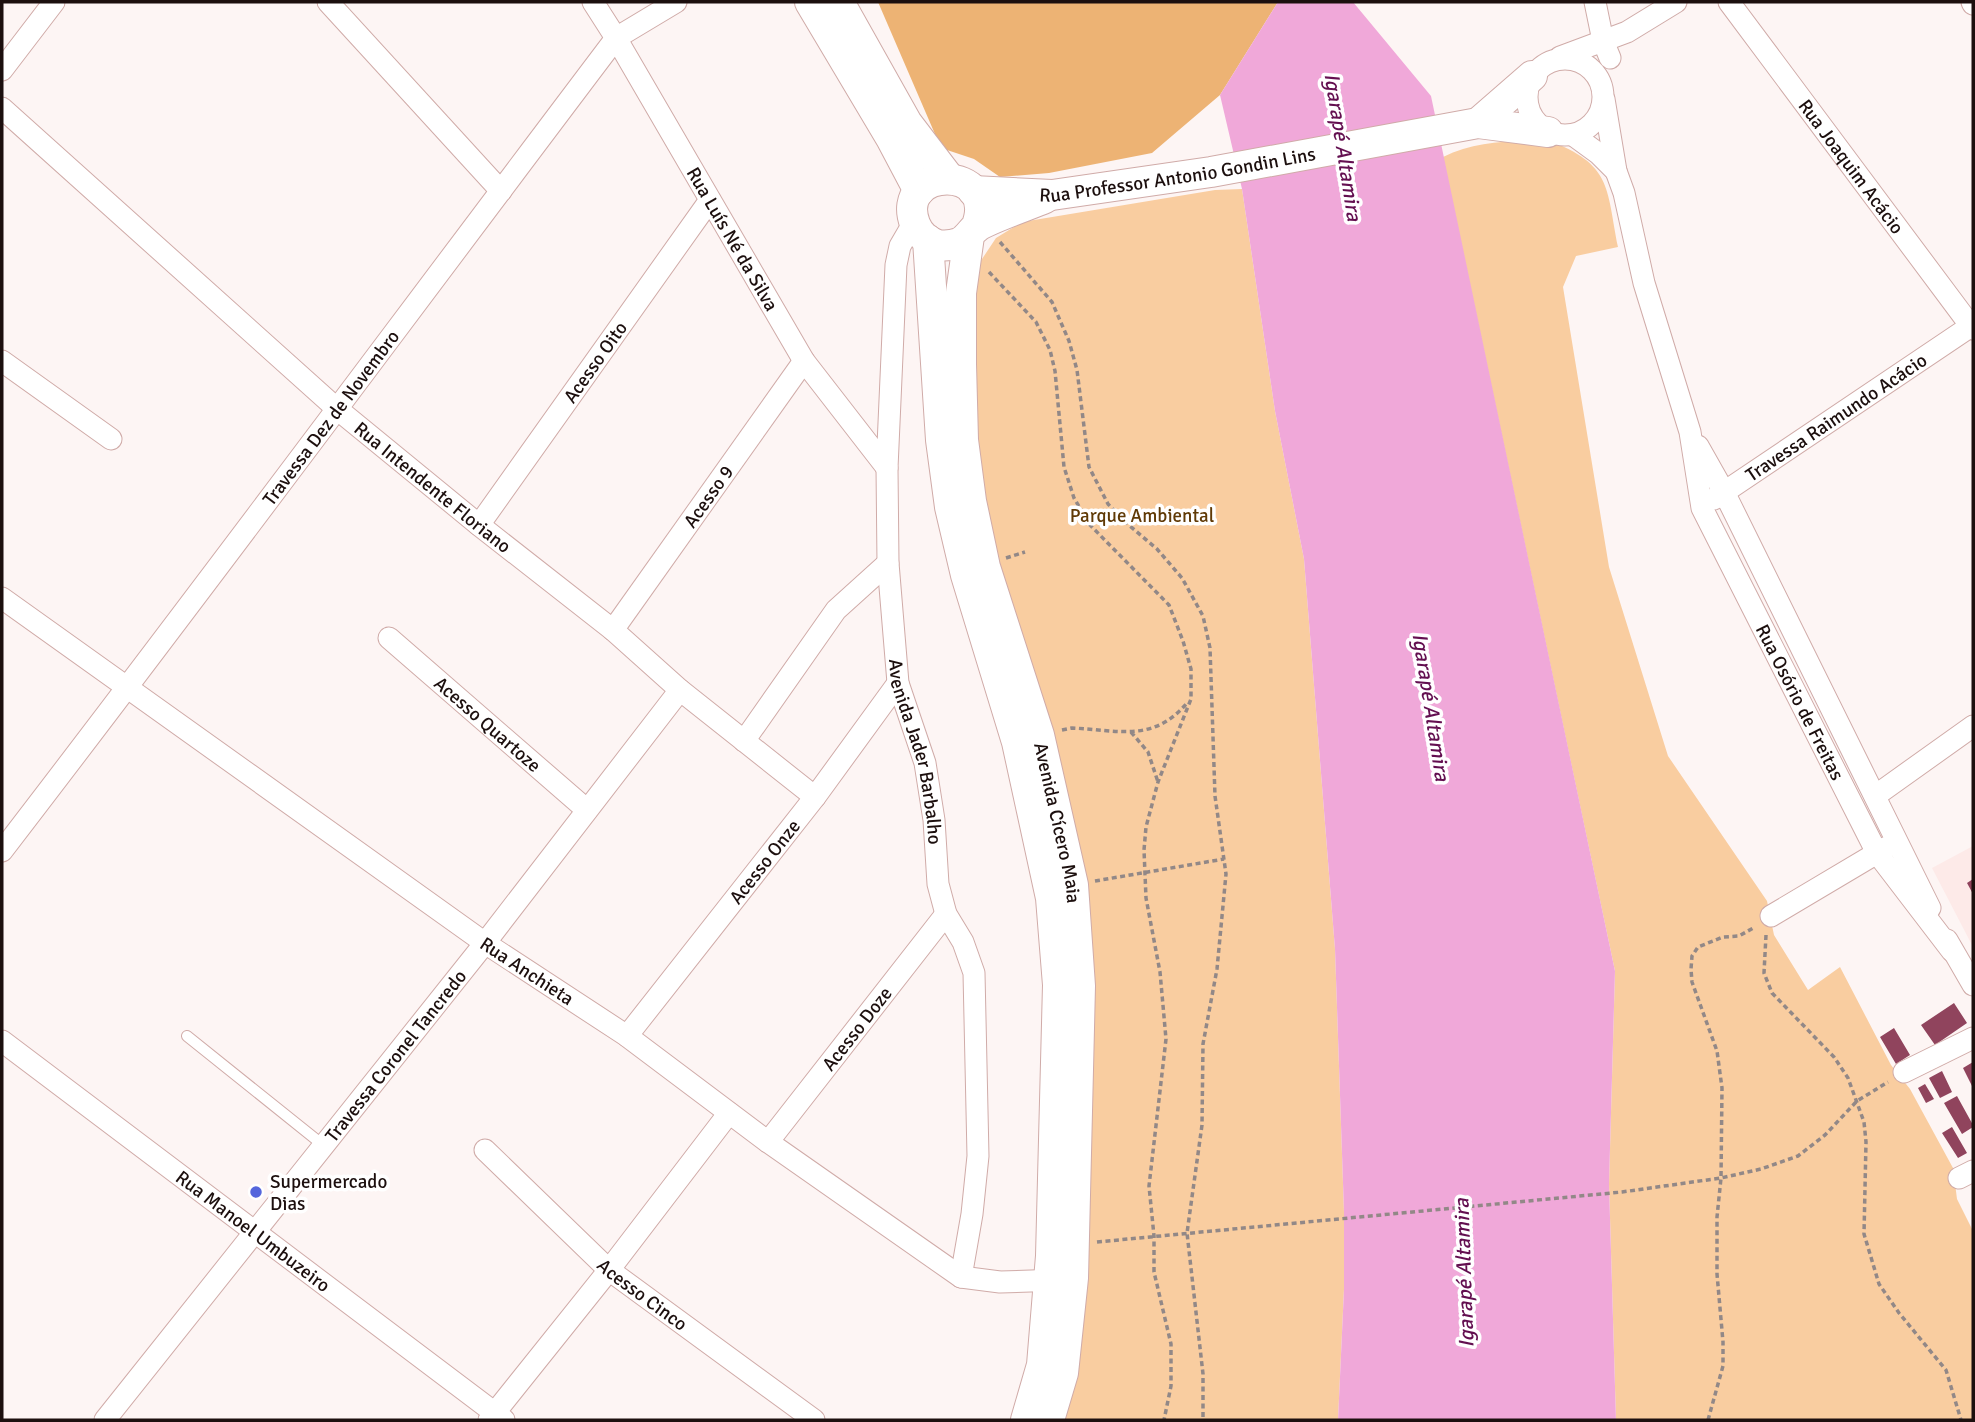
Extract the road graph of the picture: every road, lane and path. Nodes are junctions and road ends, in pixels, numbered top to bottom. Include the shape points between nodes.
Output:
1 (54, 2) edge
2 (328, 2) edge
3 (593, 2) edge
4 (676, 2) edge
5 (810, 2) edge
6 (839, 2) edge
7 (1595, 2) edge
8 (1676, 2) edge
9 (1729, 2) edge
10 (617, 38) junction
11 (1607, 49) junction
12 (1542, 68) junction
13 (2, 71) edge
14 (1602, 90) junction
15 (2, 108) edge
16 (1471, 124) junction
17 (1560, 134) junction
18 (1616, 171) junction
19 (961, 185) junction
20 (500, 191) junction
21 (919, 191) junction
22 (1052, 195) junction
23 (710, 200) junction
24 (921, 231) junction
25 (980, 234) junction
26 (987, 270) dead end
27 (1972, 328) edge
28 (2, 361) edge
29 (804, 361) junction
30 (336, 408) junction
31 (1690, 432) junction
32 (111, 439) dead end
33 (887, 468) junction
34 (1724, 492) junction
35 (1080, 508) junction
36 (1702, 508) junction
37 (1071, 513) dead end
38 (479, 525) junction
39 (888, 563) junction
40 (2, 598) edge
41 (613, 630) junction
42 (389, 638) dead end
43 (898, 683) junction
44 (128, 687) junction
45 (680, 690) junction
46 (1191, 699) junction
47 (1973, 726) edge
48 (1131, 732) junction
49 (1039, 735) junction
50 (744, 741) junction
51 (1158, 782) junction
52 (1875, 796) junction
53 (814, 797) junction
54 (587, 810) junction
55 (1896, 841) junction
56 (2, 850) edge
57 (1877, 853) junction
58 (1224, 859) junction
59 (1145, 873) junction
60 (1073, 885) junction
61 (946, 914) junction
62 (1770, 917) junction
63 (485, 943) junction
64 (1952, 951) junction
65 (1973, 985) edge
66 (187, 1036) dead end
67 (627, 1036) junction
68 (1973, 1038) edge
69 (2, 1041) edge
70 (1904, 1072) joint
71 (1857, 1101) junction
72 (729, 1114) junction
73 (768, 1142) junction
74 (323, 1145) junction
75 (485, 1150) dead end
76 (1721, 1178) junction
77 (254, 1233) junction
78 (1187, 1233) junction
79 (1154, 1236) junction
80 (1096, 1242) dead end
81 (609, 1270) junction
82 (961, 1277) junction
83 (1061, 1280) junction
84 (496, 1418) edge
85 (105, 1420) edge
86 (814, 1420) edge
87 (1026, 1420) edge
88 (1049, 1420) edge
89 (1164, 1420) edge
90 (1203, 1420) edge
91 (1708, 1420) edge
92 (1961, 1420) edge

1 - 13 street
2 - 20 street
3 - 10 street, Rua Luís Né da Silva
4 - 10 street, Travessa Dez de Novembro
5 - 21 main road
6 - 19 main road via 907,123
7 - 11 street
8 - 11 street
9 - 27 street, Rua Joaquim Acácio
10 - 20 street, Travessa Dez de Novembro
10 - 23 street, Rua Luís Né da Silva
11 - 12 street
11 - 14 street
12 - 14 street via 1575,59 1585,64
12 - 16 main road
12 - 17 street via 1527,88 1530,114 1537,124
14 - 17 street via 1601,112 1595,123 1585,131
14 - 18 street, Rua Osório de Freitas
15 - 30 street, Rua Intendente Floriano
16 - 17 main road, Rua Professor Antonio Gondin Lins
16 - 22 main road, Rua Professor Antonio Gondin Lins via 1211,172
17 - 18 street via 1599,154
18 - 31 street, Rua Osório de Freitas via 1644,283
19 - 21 main road via 928,183
19 - 22 main road, Rua Professor Antonio Gondin Lins
19 - 25 main road via 980,209
20 - 30 street, Travessa Dez de Novembro
21 - 24 main road via 914,201
22 - 25 main road
23 - 29 street, Rua Luís Né da Silva
23 - 38 street, Acesso Oito
24 - 25 main road via 938,245
24 - 33 street, Avenida Jader Barbalho via 900,246 896,265
24 - 83 main road, Avenida Cícero Maia via 950,507 1017,743 1051,898 1058,985
25 - 49 main road, Avenida Cícero Maia via 961,293 963,440 985,567
25 - 58 path via 1052,302 1077,370 1089,467 1108,504 1182,578 1203,616 1210,648 1215,796
26 - 35 path via 1036,322 1050,350 1064,467
27 - 34 street, Travessa Raimundo Acácio
28 - 32 street
29 - 33 street, Rua Luís Né da Silva
29 - 41 street, Acesso 9
30 - 38 street, Rua Intendente Floriano
30 - 44 street, Travessa Dez de Novembro
31 - 34 street, Rua Osório de Freitas
31 - 36 street, Rua Osório de Freitas
33 - 39 street, Avenida Jader Barbalho
34 - 36 street, Travessa Raimundo Acácio
34 - 52 street, Rua Osório de Freitas
35 - 37 path
35 - 46 path via 1090,525 1169,605 1191,669
36 - 57 street, Rua Osório de Freitas
38 - 41 street, Rua Intendente Floriano
39 - 43 street, Avenida Jader Barbalho
39 - 50 street via 836,610
40 - 44 street, Rua Anchieta
41 - 45 street, Rua Intendente Floriano
42 - 54 street, Acesso Quartoze
43 - 53 street, Acesso Onze
43 - 61 street, Avenida Jader Barbalho via 925,763 938,884
44 - 56 street, Travessa Dez de Novembro
44 - 63 street, Rua Anchieta
45 - 50 street, Rua Intendente Floriano
45 - 54 street, Travessa Coronel Tancredo
46 - 48 path via 1163,725
46 - 51 path
47 - 52 street
48 - 49 path via 1072,728
48 - 51 path via 1148,752
49 - 60 main road, Avenida Cícero Maia
50 - 53 street, Rua Intendente Floriano
51 - 59 path via 1146,827
52 - 55 street, Rua Osório de Freitas
53 - 67 street, Acesso Onze
54 - 63 street, Travessa Coronel Tancredo
55 - 57 street
55 - 64 street, Rua Osório de Freitas
57 - 62 street
57 - 64 street, Rua Osório de Freitas
58 - 59 path
58 - 78 path via 1217,969 1203,1044 1202,1125
59 - 60 path
59 - 79 path via 1166,1039 1149,1186
60 - 83 main road, Avenida Cícero Maia via 1080,986
61 - 73 street, Acesso Doze
61 - 82 street, Avenida Jader Barbalho via 974,973 977,1031 978,1156
62 - 71 path via 1764,974 1772,993 1834,1057
62 - 76 path via 1739,936 1709,941 1692,956 1692,982 1717,1051 1722,1088
63 - 67 street, Rua Anchieta
63 - 74 street, Travessa Coronel Tancredo
64 - 65 street, Rua Osório de Freitas
66 - 74 lane
67 - 72 street, Rua Anchieta
68 - 70 street
69 - 77 street, Rua Manoel Umbuzeiro
70 - 71 path
71 - 76 path via 1798,1156
71 - 92 path via 1866,1142 1864,1234 1870,1260 1892,1304 1946,1370
72 - 73 street, Rua Anchieta
72 - 81 street
73 - 82 street, Rua Anchieta
74 - 77 street, Travessa Coronel Tancredo
75 - 81 street, Acesso Cinco
76 - 78 path via 1622,1192
76 - 91 path via 1717,1275 1723,1366
77 - 84 street, Rua Manoel Umbuzeiro
77 - 85 street, Travessa Coronel Tancredo
78 - 79 path
78 - 90 path via 1203,1374
79 - 80 path
79 - 89 path via 1154,1272 1171,1344 1171,1386
81 - 84 street
81 - 86 street, Acesso Cinco
82 - 83 street, Rua Anchieta via 1000,1282
83 - 87 main road, Avenida Cícero Maia
83 - 88 main road, Avenida Cícero Maia via 1063,1373

